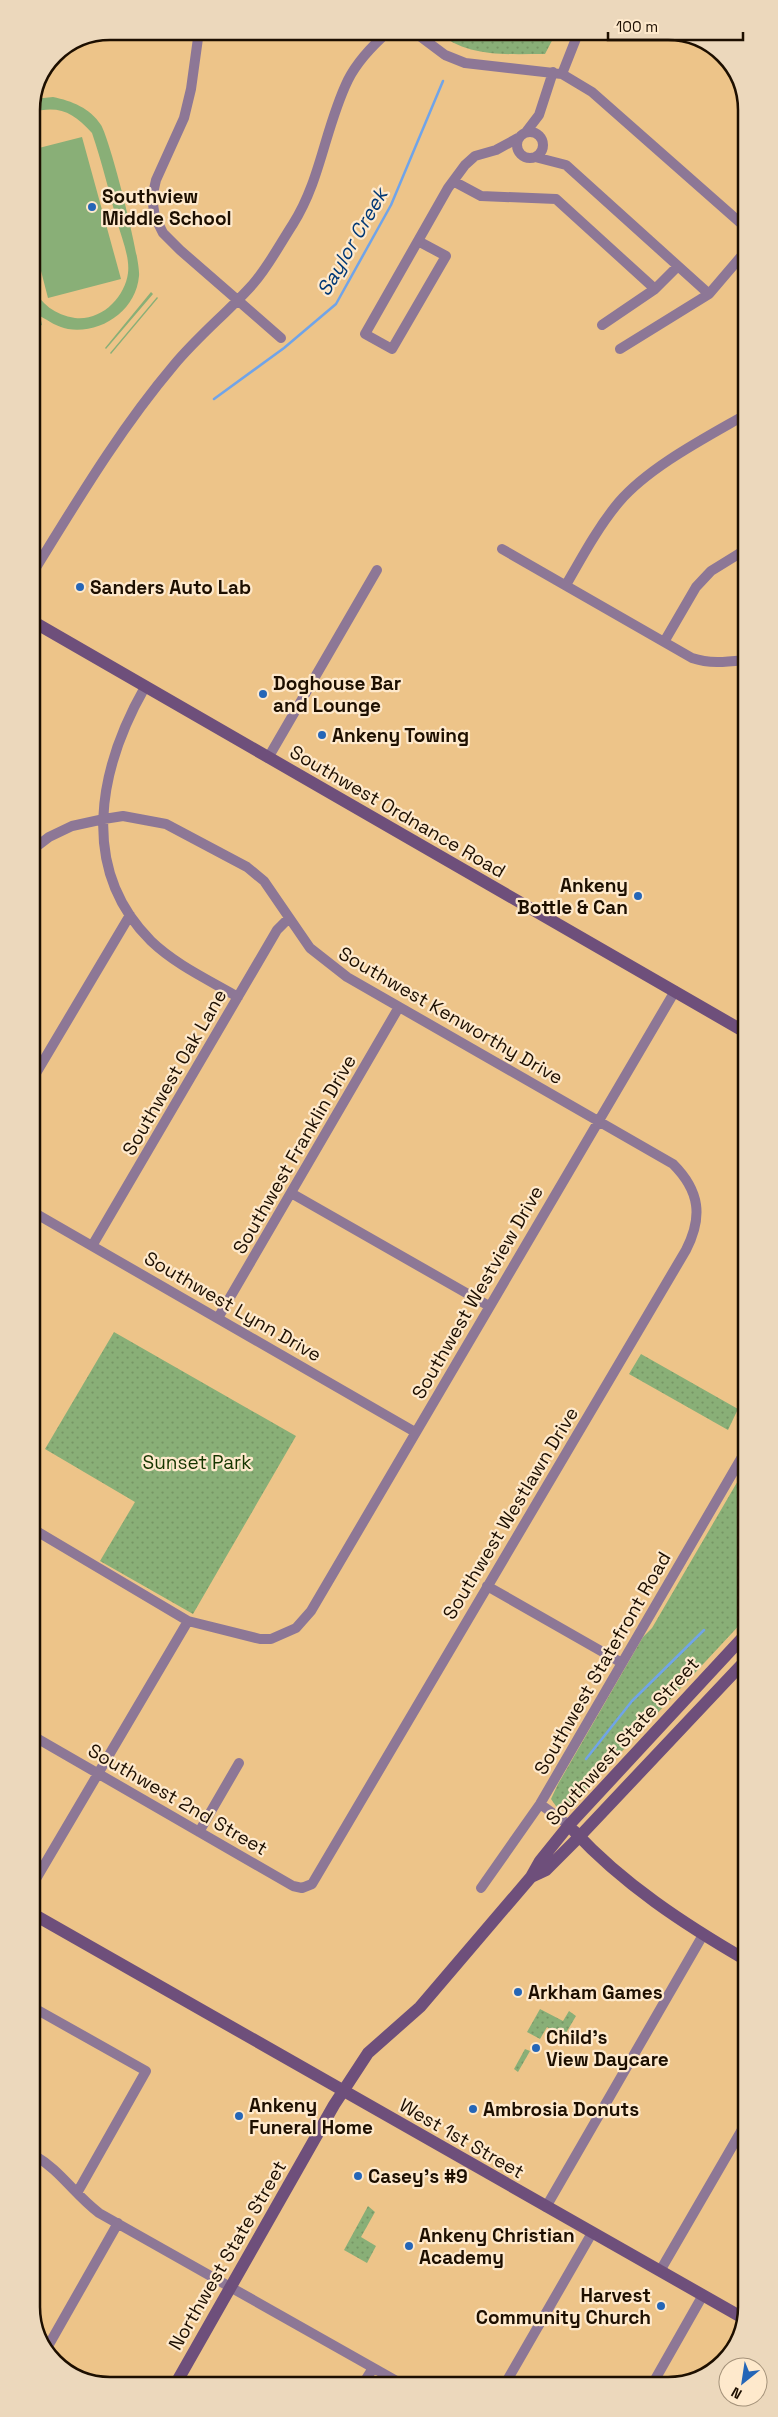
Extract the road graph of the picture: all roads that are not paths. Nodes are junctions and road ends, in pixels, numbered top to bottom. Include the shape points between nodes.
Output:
1 (198, 40) edge
2 (379, 40) edge
3 (426, 40) edge
4 (574, 40) edge
5 (558, 73) junction
6 (539, 115) junction
7 (522, 135) junction
8 (542, 141) junction
9 (496, 150) junction
10 (520, 154) junction
11 (535, 157) junction
12 (555, 160) junction
13 (453, 181) junction
14 (738, 221) edge
15 (418, 241) junction
16 (738, 260) edge
17 (678, 266) junction
18 (655, 289) junction
19 (709, 294) junction
20 (237, 300) junction
21 (602, 324) dead end
22 (281, 338) dead end
23 (620, 349) dead end
24 (738, 419) edge
25 (502, 549) dead end
26 (738, 554) edge
27 (40, 561) edge
28 (376, 570) dead end
29 (566, 586) junction
30 (40, 626) edge
31 (664, 642) junction
32 (738, 661) edge
33 (146, 687) junction
34 (268, 758) junction
35 (104, 819) junction
36 (40, 844) edge
37 (130, 915) junction
38 (288, 919) junction
39 (675, 992) junction
40 (238, 997) junction
41 (400, 1007) junction
42 (738, 1028) edge
43 (40, 1067) edge
44 (598, 1121) junction
45 (661, 1157) joint
46 (291, 1193) junction
47 (40, 1216) edge
48 (92, 1246) junction
49 (489, 1306) junction
50 (218, 1318) junction
51 (415, 1432) junction
52 (738, 1464) edge
53 (40, 1534) edge
54 (486, 1586) junction
55 (188, 1620) junction
56 (738, 1643) edge
57 (622, 1663) junction
58 (738, 1668) edge
59 (40, 1740) edge
60 (238, 1763) dead end
61 (98, 1773) junction
62 (540, 1804) junction
63 (569, 1825) junction
64 (199, 1832) junction
65 (580, 1836) junction
66 (40, 1872) edge
67 (531, 1877) junction
68 (307, 1887) joint
69 (481, 1888) dead end
70 (40, 1918) edge
71 (704, 1935) junction
72 (738, 1955) edge
73 (40, 2011) edge
74 (342, 2091) junction
75 (738, 2135) edge
76 (40, 2159) edge
77 (77, 2193) junction
78 (546, 2207) junction
79 (118, 2223) junction
80 (592, 2232) junction
81 (660, 2271) junction
82 (230, 2287) junction
83 (703, 2295) junction
84 (737, 2315) edge
85 (50, 2343) edge
86 (373, 2368) junction
87 (179, 2377) edge
88 (367, 2377) edge
89 (389, 2377) edge
90 (509, 2377) edge
91 (656, 2377) edge

1 - 20 street via 184,118 156,180 152,198 155,217 163,233
2 - 20 street via 348,79 314,183 294,222 254,282
3 - 5 street via 465,63
4 - 5 street
5 - 6 street
5 - 14 street via 592,92
6 - 7 street
6 - 8 street
7 - 8 street via 535,133
7 - 9 street
7 - 10 street via 516,146
8 - 11 street via 541,151
8 - 12 street
9 - 10 street
9 - 13 street via 476,156
10 - 11 street via 527,158
11 - 12 street
12 - 17 street via 566,165
13 - 15 street
13 - 18 street via 481,196 556,199
15 - 15 street via 365,334 392,349 446,256
16 - 19 street
17 - 18 street
17 - 19 street
18 - 21 street
19 - 23 street
20 - 22 street
20 - 27 street via 185,353 142,406 84,488
24 - 29 street via 659,468 620,501
25 - 29 street
26 - 31 street via 711,571 696,587
28 - 34 street
29 - 31 street
30 - 33 main road, Southwest Ordnance Road
31 - 32 street via 704,662
33 - 34 main road, Southwest Ordnance Road
33 - 35 street via 130,714 111,762 106,782
34 - 39 main road, Southwest Ordnance Road
35 - 36 street, Southwest Kenworthy Drive via 72,826
35 - 37 street via 108,868
35 - 38 street, Southwest Kenworthy Drive via 123,816 146,819 183,832 247,867 264,881
37 - 40 street via 163,952
37 - 43 street
38 - 40 street, Southwest Oak Lane via 277,930
38 - 41 street, Southwest Kenworthy Drive via 325,962
39 - 42 main road, Southwest Ordnance Road
39 - 44 street, Southwest Westview Drive
40 - 48 street, Southwest Oak Lane
41 - 44 street, Southwest Kenworthy Drive
41 - 46 street, Southwest Franklin Drive
44 - 45 street, Southwest Kenworthy Drive
44 - 49 street, Southwest Westview Drive
45 - 54 street, Southwest Westlawn Drive via 682,1173 695,1196 697,1222 694,1235
46 - 49 street
46 - 50 street, Southwest Franklin Drive
47 - 48 street, Southwest Lynn Drive
48 - 50 street, Southwest Lynn Drive
49 - 51 street, Southwest Westview Drive
50 - 51 street, Southwest Lynn Drive
51 - 55 street, Southwest Westview Drive via 311,1612 296,1628 282,1636 260,1639
52 - 57 street, Southwest Statefront Road
53 - 55 street
54 - 57 street
54 - 68 street, Southwest Westlawn Drive via 315,1879
55 - 61 street
56 - 63 main road, Southwest State Street
57 - 62 street, Southwest Statefront Road
58 - 65 main road, Southwest State Street
59 - 61 street, Southwest 2nd Street
60 - 64 street
61 - 64 street, Southwest 2nd Street
61 - 66 street
62 - 63 street
62 - 69 street, Southwest Statefront Road
63 - 65 main road
63 - 67 main road, Southwest State Street
64 - 68 street, Southwest 2nd Street via 293,1886
65 - 67 main road, Southwest State Street via 546,1870
65 - 71 main road via 647,1897
67 - 74 main road, Southwest State Street via 420,2007 368,2053
70 - 74 main road, West 1st Street
71 - 72 main road
71 - 78 street
73 - 77 street via 146,2072
74 - 78 main road, West 1st Street
74 - 82 main road, Northwest State Street
75 - 81 street
76 - 77 street via 52,2166
77 - 79 street via 99,2213
78 - 80 main road, West 1st Street
79 - 82 street
79 - 85 street
80 - 81 main road, West 1st Street
80 - 90 street
81 - 83 main road, West 1st Street
82 - 86 street
82 - 87 main road, Northwest State Street
83 - 84 main road, West 1st Street
83 - 91 street
86 - 88 street
86 - 89 street

